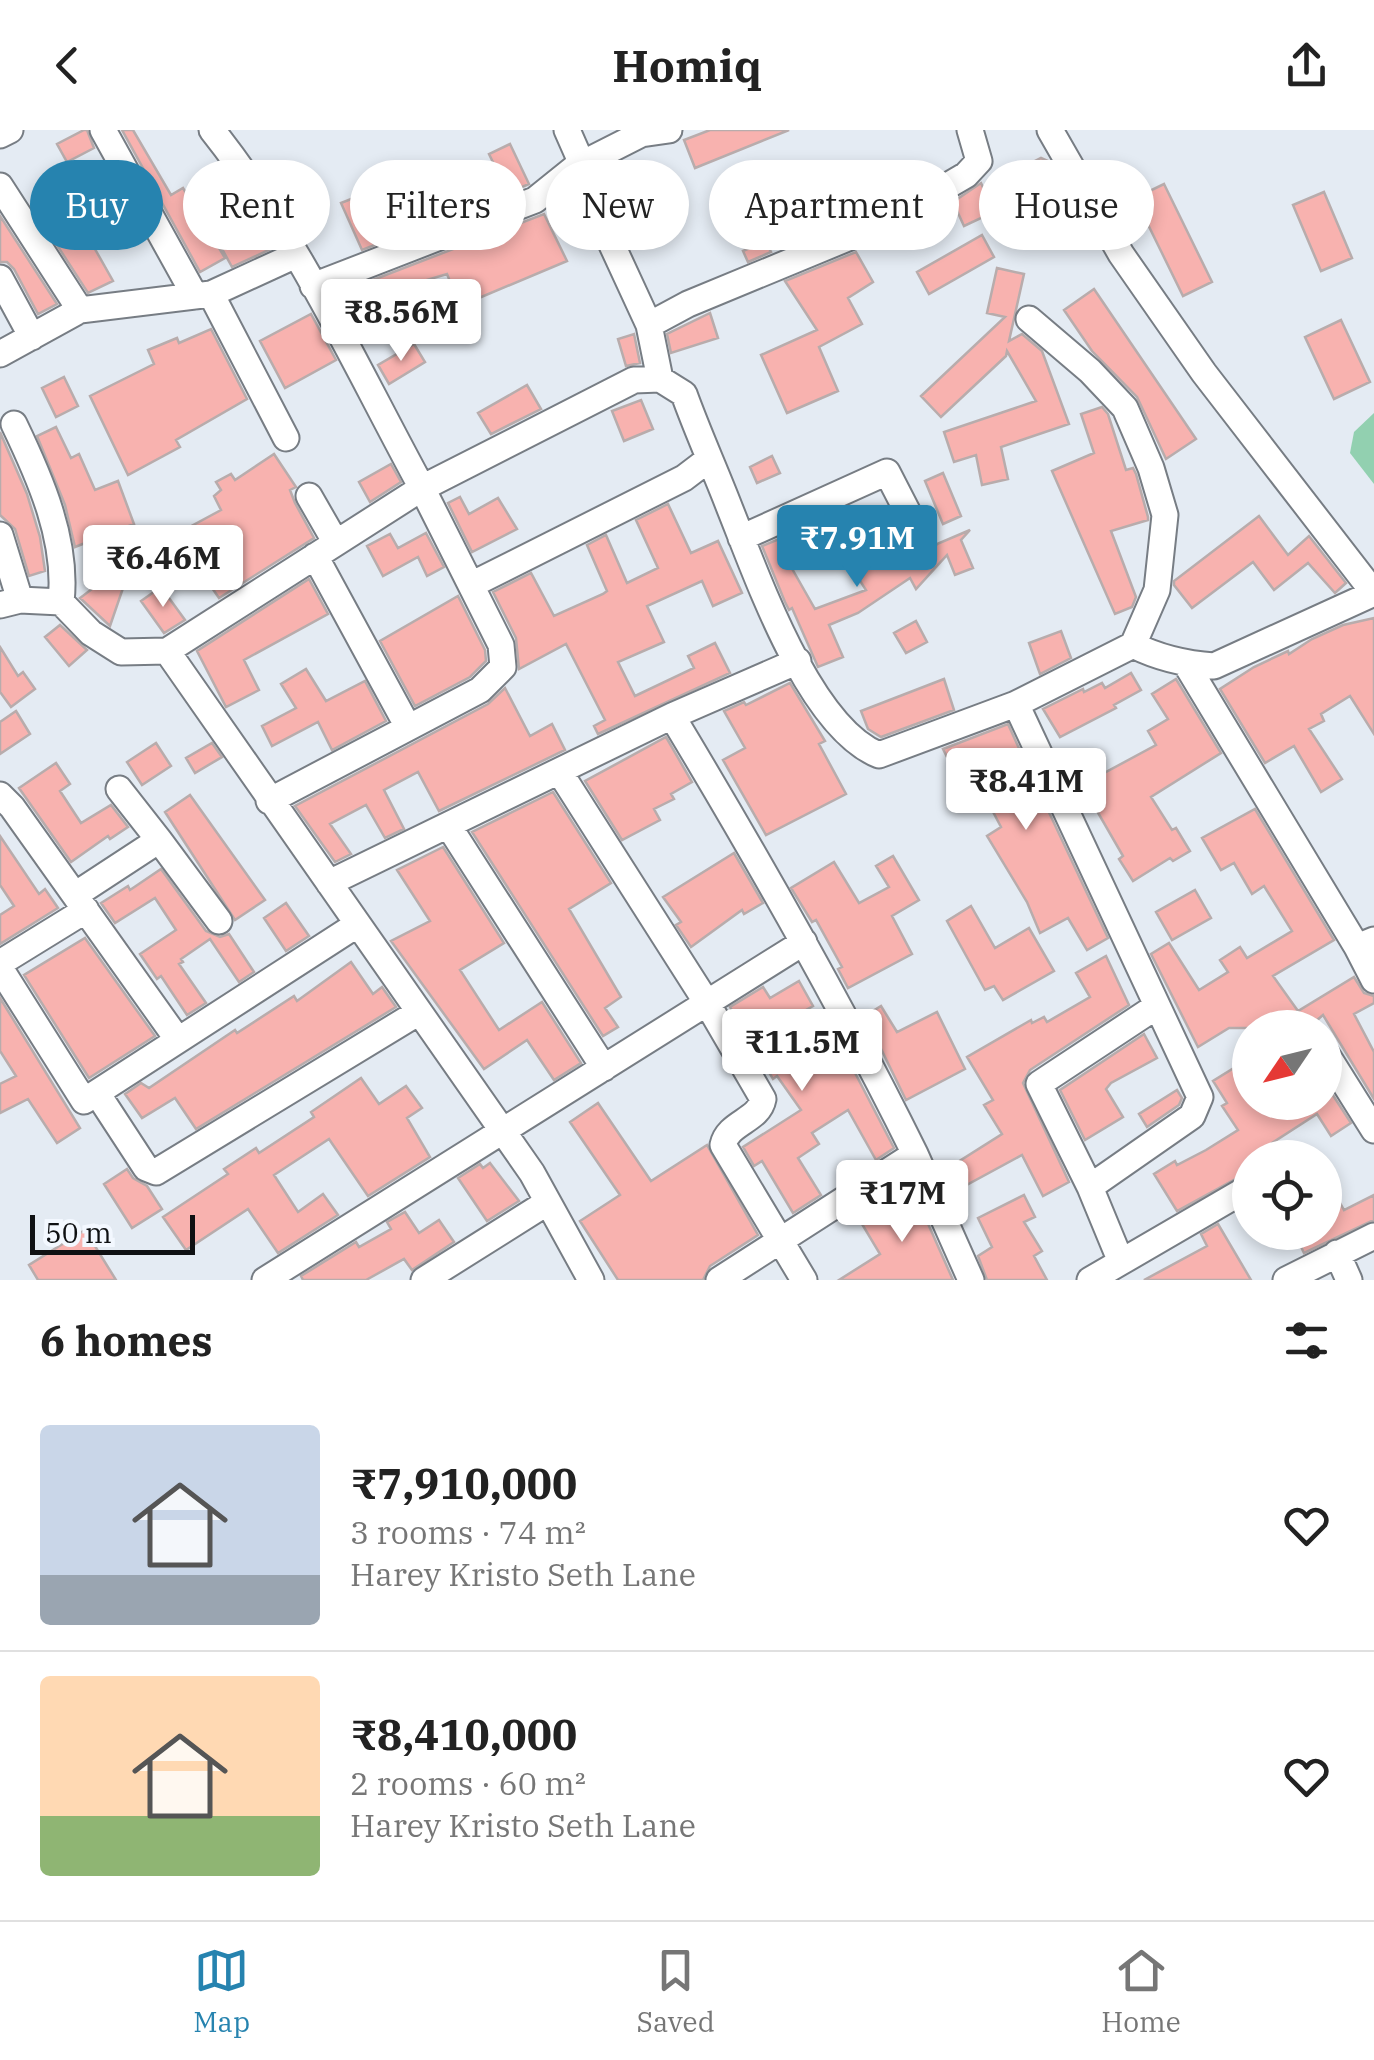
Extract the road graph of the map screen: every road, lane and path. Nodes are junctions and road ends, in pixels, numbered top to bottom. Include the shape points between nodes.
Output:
1 (10, 130) edge
2 (104, 130) edge
3 (212, 130) edge
4 (567, 130) edge
5 (970, 130) edge
6 (1050, 130) edge
7 (656, 131) edge
8 (0, 136) edge
9 (577, 160) edge
10 (591, 160) edge
11 (0, 186) edge
12 (546, 192) edge
13 (616, 250) edge
14 (296, 256) junction
15 (0, 278) edge
16 (312, 286) junction
17 (203, 295) junction
18 (80, 310) junction
19 (1029, 319) dead end
20 (649, 324) junction
21 (32, 337) junction
22 (0, 354) edge
23 (660, 379) junction
24 (14, 424) dead end
25 (286, 438) dead end
26 (709, 458) junction
27 (422, 488) junction
28 (309, 496) dead end
29 (0, 534) edge
30 (741, 538) junction
31 (922, 540) dead end
32 (326, 549) junction
33 (470, 584) junction
34 (1374, 593) edge
35 (62, 602) junction
36 (10, 603) edge
37 (1134, 645) junction
38 (166, 651) junction
39 (798, 662) junction
40 (1186, 664) junction
41 (1016, 704) junction
42 (672, 716) junction
43 (408, 727) junction
44 (560, 770) junction
45 (119, 788) dead end
46 (0, 796) edge
47 (270, 802) junction
48 (448, 825) junction
49 (159, 840) junction
50 (329, 883) junction
51 (80, 902) junction
52 (220, 921) dead end
53 (358, 924) junction
54 (804, 942) junction
55 (1365, 944) edge
56 (0, 965) edge
57 (1374, 980) edge
58 (706, 1003) junction
59 (1157, 1006) junction
60 (419, 1012) junction
61 (178, 1040) junction
62 (604, 1068) junction
63 (1342, 1079) edge
64 (97, 1093) junction
65 (1374, 1130) edge
66 (502, 1131) junction
67 (915, 1154) junction
68 (1090, 1188) junction
69 (1232, 1198) edge
70 (548, 1202) junction
71 (1374, 1236) edge
72 (779, 1242) junction
73 (1337, 1254) junction
74 (1121, 1262) junction
75 (266, 1280) edge
76 (424, 1280) edge
77 (591, 1280) edge
78 (719, 1280) edge
79 (804, 1280) edge
80 (971, 1280) edge
81 (1090, 1280) edge
82 (1286, 1280) edge
83 (1349, 1280) edge

1 - 8 street
2 - 17 street
3 - 14 street
4 - 9 street
5 - 20 street via 978,161 966,175 884,224
6 - 34 street via 1121,254
7 - 10 street
11 - 18 street
12 - 16 street
13 - 20 street
14 - 16 street
14 - 17 street
15 - 21 street
16 - 27 street
17 - 18 street
17 - 25 street
18 - 21 street
19 - 37 street via 1124,408 1151,468 1165,515 1157,590
20 - 23 street
21 - 22 street
23 - 26 street via 684,394
23 - 27 street via 634,380
24 - 35 street via 38,472 54,529
26 - 30 street
26 - 33 street via 684,478
27 - 32 street
27 - 33 street
28 - 32 street
29 - 36 street
30 - 31 street via 887,472
30 - 39 street
32 - 38 street
32 - 43 street
33 - 43 street via 501,646 503,667 480,690
34 - 40 street via 1214,666
35 - 36 street
35 - 38 street via 121,652
37 - 40 street
37 - 41 street
38 - 47 street
39 - 41 street via 846,734 879,755
39 - 42 street
40 - 55 street
41 - 59 street
42 - 44 street
42 - 54 street
43 - 47 street
44 - 48 street
44 - 58 street
45 - 49 street
46 - 51 street
47 - 50 street
48 - 50 street
48 - 62 street
49 - 51 street
49 - 52 street
50 - 53 street
51 - 56 street
51 - 61 street
53 - 60 street
53 - 61 street
54 - 58 street
54 - 67 street
55 - 57 street
56 - 64 street via 84,1102
58 - 62 street
58 - 72 street via 763,1099 722,1145
59 - 68 street via 1200,1097 1192,1116
59 - 68 street via 1038,1084
60 - 64 street via 156,1172 146,1168
60 - 66 street
61 - 64 street
62 - 66 street
63 - 65 street
66 - 70 street
66 - 75 street
67 - 72 street
67 - 80 street
68 - 74 street
69 - 74 street
70 - 76 street
70 - 77 street
71 - 73 street
72 - 78 street
72 - 79 street
73 - 82 street
73 - 83 street
74 - 81 street

